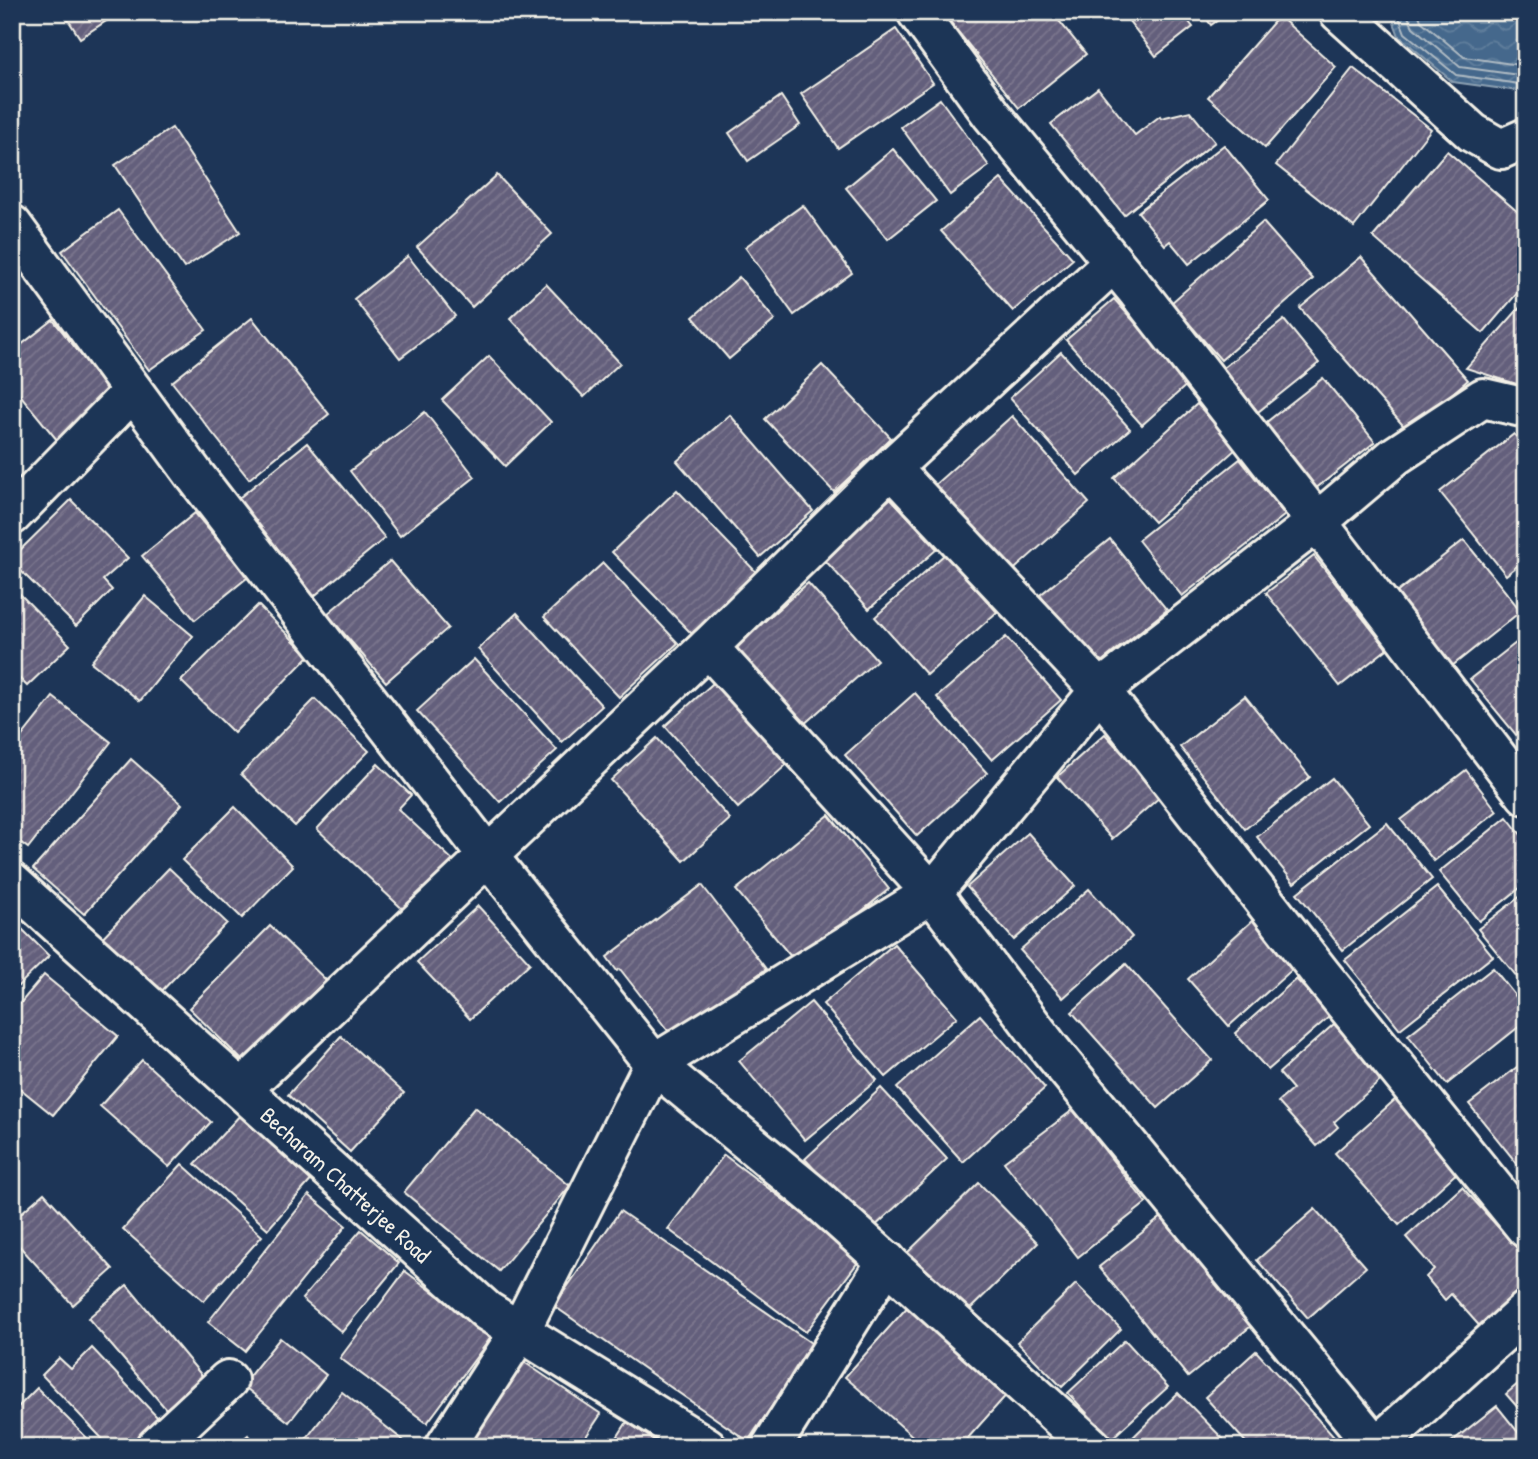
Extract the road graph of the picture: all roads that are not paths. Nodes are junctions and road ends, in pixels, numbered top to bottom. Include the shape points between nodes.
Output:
1 (917, 12) edge
2 (1339, 12) edge
3 (1526, 138) edge
4 (12, 225) edge
5 (1113, 263) junction
6 (133, 391) junction
7 (1526, 408) edge
8 (891, 468) junction
9 (12, 515) edge
10 (1317, 522) junction
11 (708, 647) junction
12 (1100, 690) junction
13 (1526, 795) edge
14 (488, 856) junction
15 (12, 883) edge
16 (932, 893) junction
17 (654, 1064) junction
18 (242, 1089) junction
19 (1526, 1228) edge
20 (887, 1261) junction
21 (1526, 1311) edge
22 (520, 1331) junction
23 (228, 1380) dead end
24 (156, 1447) edge
25 (445, 1447) edge
26 (707, 1447) edge
27 (771, 1447) edge
28 (1092, 1447) edge
29 (1376, 1447) edge

1 - 5 street via 992,115
2 - 3 street via 1473,133 1501,149
4 - 6 street
5 - 8 street
5 - 10 street
6 - 9 street
6 - 14 street
7 - 10 street via 1483,398 1395,456
8 - 11 street
8 - 12 street
10 - 12 street
10 - 13 street
11 - 14 street
11 - 16 street
12 - 16 street
12 - 19 street
14 - 17 street
14 - 18 street
15 - 18 street, Becharam Chatterjee Road
16 - 17 street
16 - 29 street via 1050,1049
17 - 20 street
17 - 22 street
18 - 22 street, Becharam Chatterjee Road via 487,1311
20 - 27 street
20 - 28 street
21 - 29 street
22 - 25 street
22 - 26 street, Becharam Chatterjee Road
23 - 24 street

